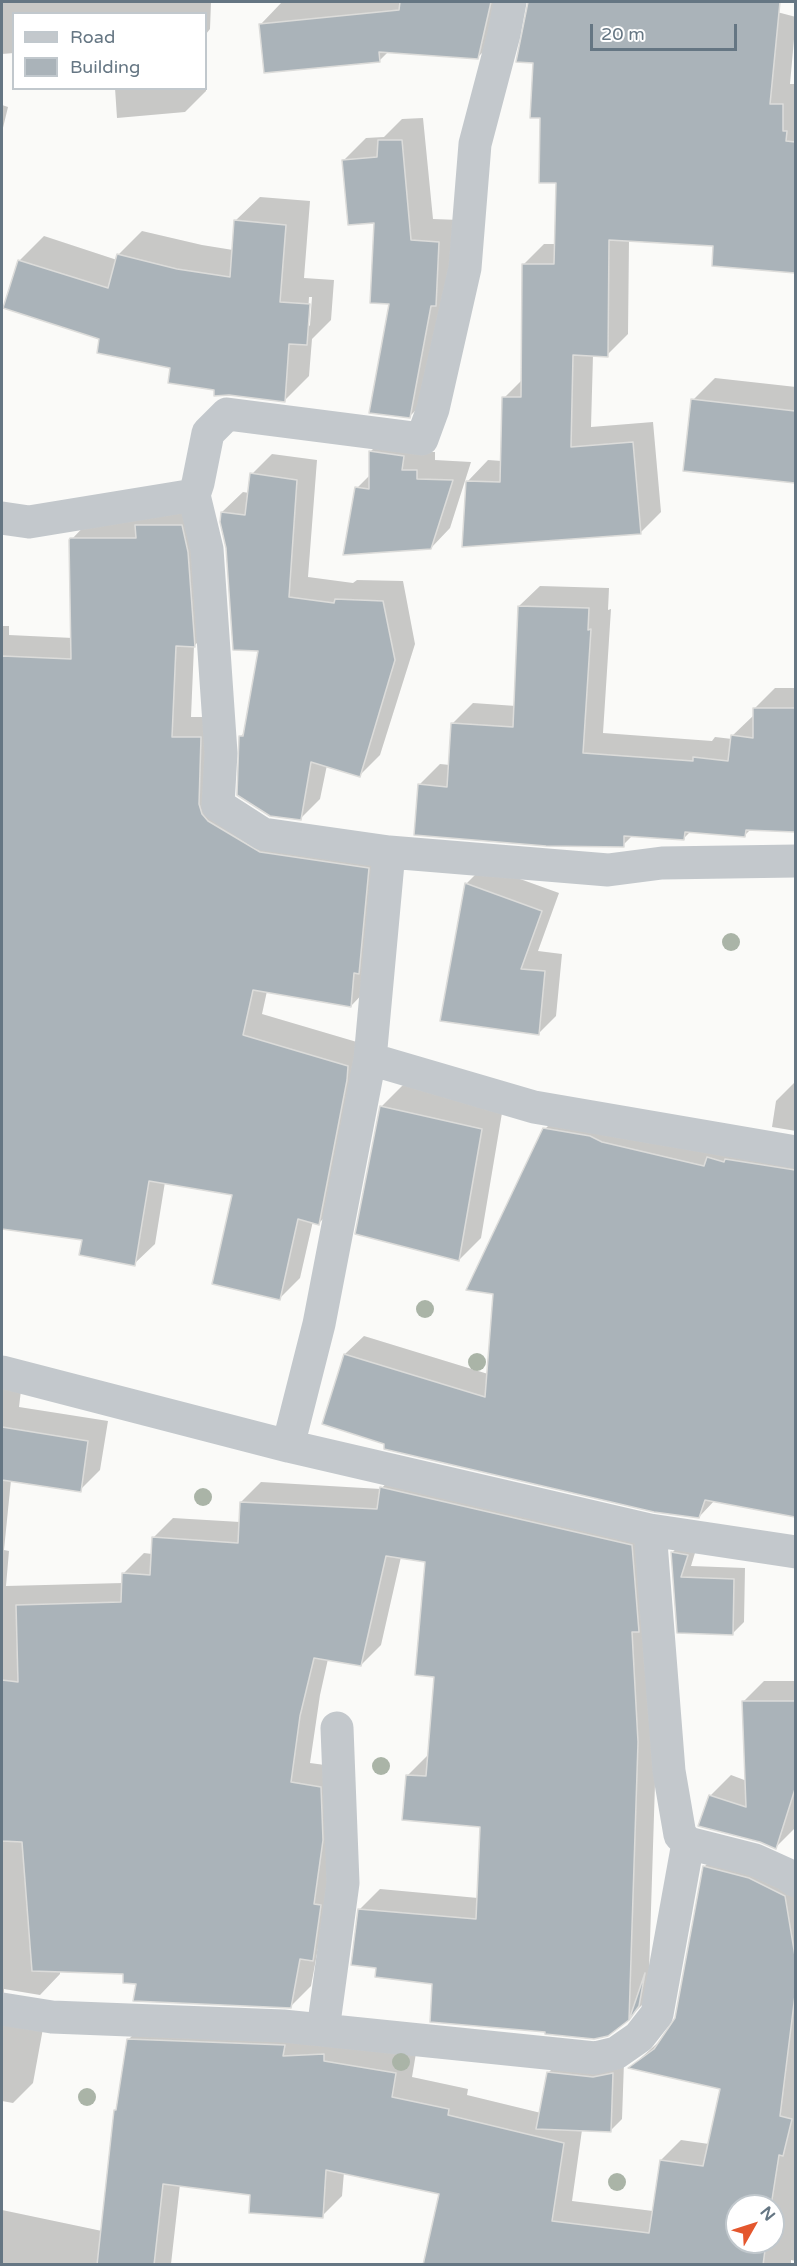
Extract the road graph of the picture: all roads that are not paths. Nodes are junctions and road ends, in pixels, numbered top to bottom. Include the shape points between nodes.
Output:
1 (510, 2) edge
2 (194, 495) junction
3 (2, 518) edge
4 (389, 852) junction
5 (795, 861) edge
6 (370, 1059) junction
7 (795, 1152) edge
8 (2, 1372) edge
9 (288, 1446) junction
10 (650, 1530) junction
11 (795, 1552) edge
12 (337, 1728) dead end
13 (688, 1843) junction
14 (795, 1881) edge
15 (2, 2010) edge
16 (323, 2030) junction

1 - 2 street via 475,144 465,268 433,409 422,439 227,414 207,433
2 - 3 street via 29,522
2 - 4 street via 207,549 221,753 218,805 263,834
4 - 5 street via 608,870 663,863
4 - 6 street
6 - 7 street via 534,1107
6 - 9 street via 319,1324
8 - 9 street
9 - 10 street
10 - 11 street
10 - 13 street via 669,1771 680,1835
12 - 16 street via 343,1883
13 - 14 street via 755,1860
13 - 16 street via 657,2014 639,2037 616,2053 595,2058
15 - 16 street via 52,2017

